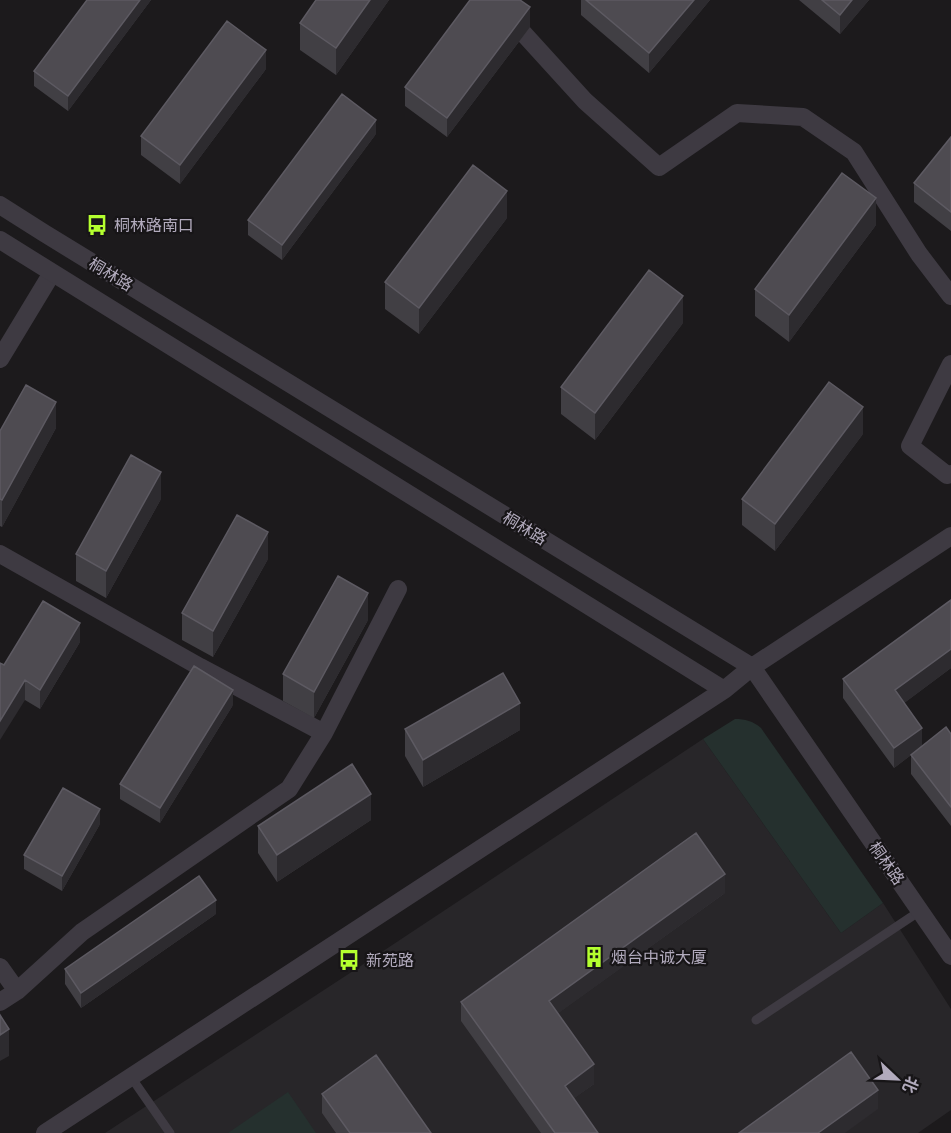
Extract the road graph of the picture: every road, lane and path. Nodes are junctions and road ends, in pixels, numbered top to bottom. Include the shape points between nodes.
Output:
1 (493, 0) edge
2 (0, 205) edge
3 (0, 240) edge
4 (52, 273) junction
5 (951, 296) edge
6 (0, 359) edge
7 (951, 364) edge
8 (951, 474) edge
9 (951, 536) edge
10 (0, 554) edge
11 (399, 589) dead end
12 (752, 667) junction
13 (724, 690) junction
14 (324, 733) junction
15 (920, 911) junction
16 (951, 956) edge
17 (0, 967) edge
18 (17, 991) junction
19 (0, 1002) edge
20 (756, 1020) dead end
21 (131, 1077) junction
22 (45, 1133) edge
23 (170, 1133) edge

1 - 5 street via 585,101 659,167 737,113 803,117 854,152 919,254
2 - 12 street, 桐林路
3 - 4 street, 桐林路
4 - 6 street
4 - 13 street, 桐林路
7 - 8 street via 910,446 947,475
9 - 12 street
10 - 14 street
11 - 14 street
12 - 13 street
12 - 15 street, 桐林路
13 - 21 street
14 - 18 street via 289,789 82,932
15 - 16 street, 桐林路
15 - 20 lane
17 - 18 street
18 - 19 street
21 - 22 street
21 - 23 lane

